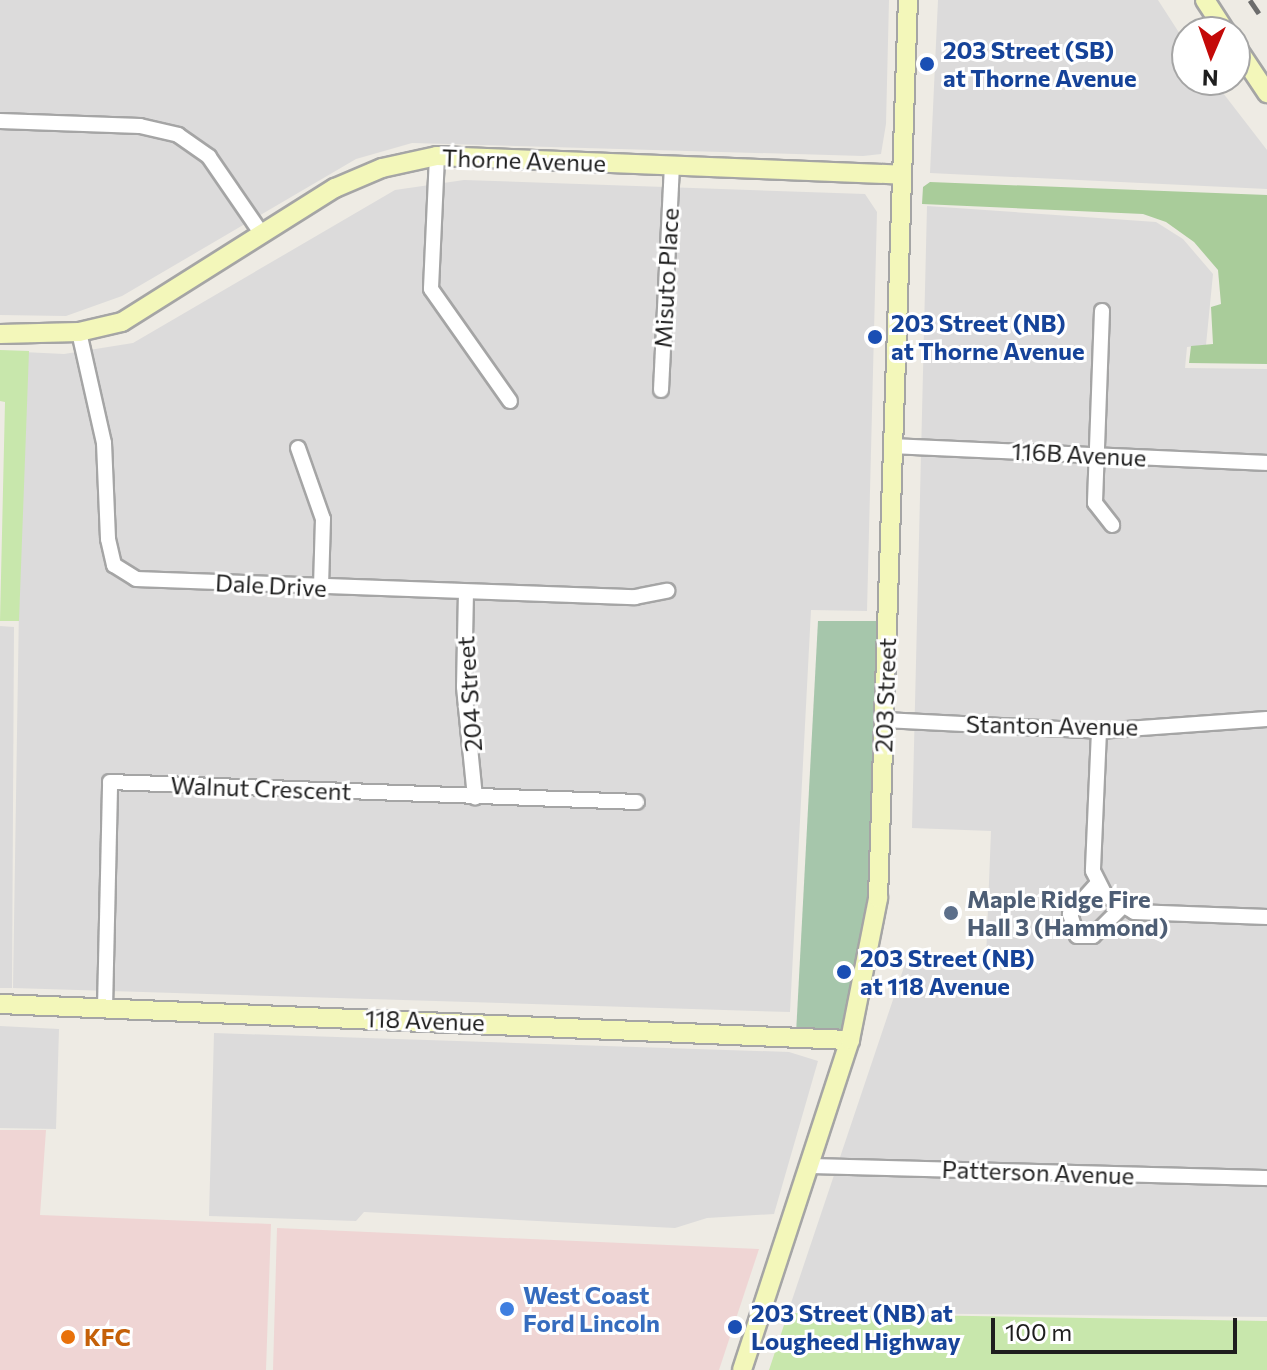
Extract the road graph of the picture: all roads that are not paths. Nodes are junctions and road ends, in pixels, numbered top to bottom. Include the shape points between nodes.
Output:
1 (908, 0) edge
2 (1251, 69) edge
3 (1267, 93) edge
4 (0, 121) edge
5 (437, 156) junction
6 (672, 165) junction
7 (902, 175) junction
8 (262, 234) junction
9 (1102, 311) dead end
10 (79, 332) junction
11 (0, 334) edge
12 (661, 390) dead end
13 (510, 401) dead end
14 (892, 446) junction
15 (298, 448) dead end
16 (1094, 454) junction
17 (1267, 463) edge
18 (1112, 525) dead end
19 (321, 587) junction
20 (667, 591) dead end
21 (466, 592) junction
22 (1267, 719) edge
23 (884, 720) junction
24 (1099, 731) junction
25 (475, 797) junction
26 (637, 802) dead end
27 (1098, 883) junction
28 (1121, 908) junction
29 (1267, 917) edge
30 (0, 1004) edge
31 (105, 1008) junction
32 (850, 1040) junction
33 (809, 1166) junction
34 (1267, 1178) edge
35 (742, 1370) edge

1 - 7 street, 203 Street
2 - 3 street
4 - 8 street via 140,126 178,135 209,157
5 - 6 street, Thorne Avenue
5 - 8 street, Thorne Avenue via 382,168 335,188
5 - 13 street via 431,289
6 - 7 street, Thorne Avenue
6 - 12 street, Misuto Place
7 - 14 street, 203 Street
8 - 10 street, Thorne Avenue via 122,322
9 - 16 street
10 - 11 street, Thorne Avenue
10 - 19 street, Dale Drive via 104,443 114,565 136,579
14 - 16 street, 116B Avenue
14 - 23 street, 203 Street
15 - 19 street via 323,519
16 - 17 street, 116B Avenue
16 - 18 street via 1095,503
19 - 21 street, Dale Drive
20 - 21 street, Dale Drive via 635,597
21 - 25 street, 204 Street via 464,687
22 - 24 street, Stanton Avenue
23 - 24 street, Stanton Avenue
23 - 32 street, 203 Street via 878,898
24 - 27 street via 1093,871
25 - 26 street, Walnut Crescent
25 - 31 street, Walnut Crescent via 110,782
27 - 28 street
27 - 28 street via 1070,914 1077,936 1093,936
28 - 29 street
30 - 31 street, 118 Avenue
31 - 32 street, 118 Avenue
32 - 33 street, 203 Street
33 - 34 street, Patterson Avenue
33 - 35 street, 203 Street

